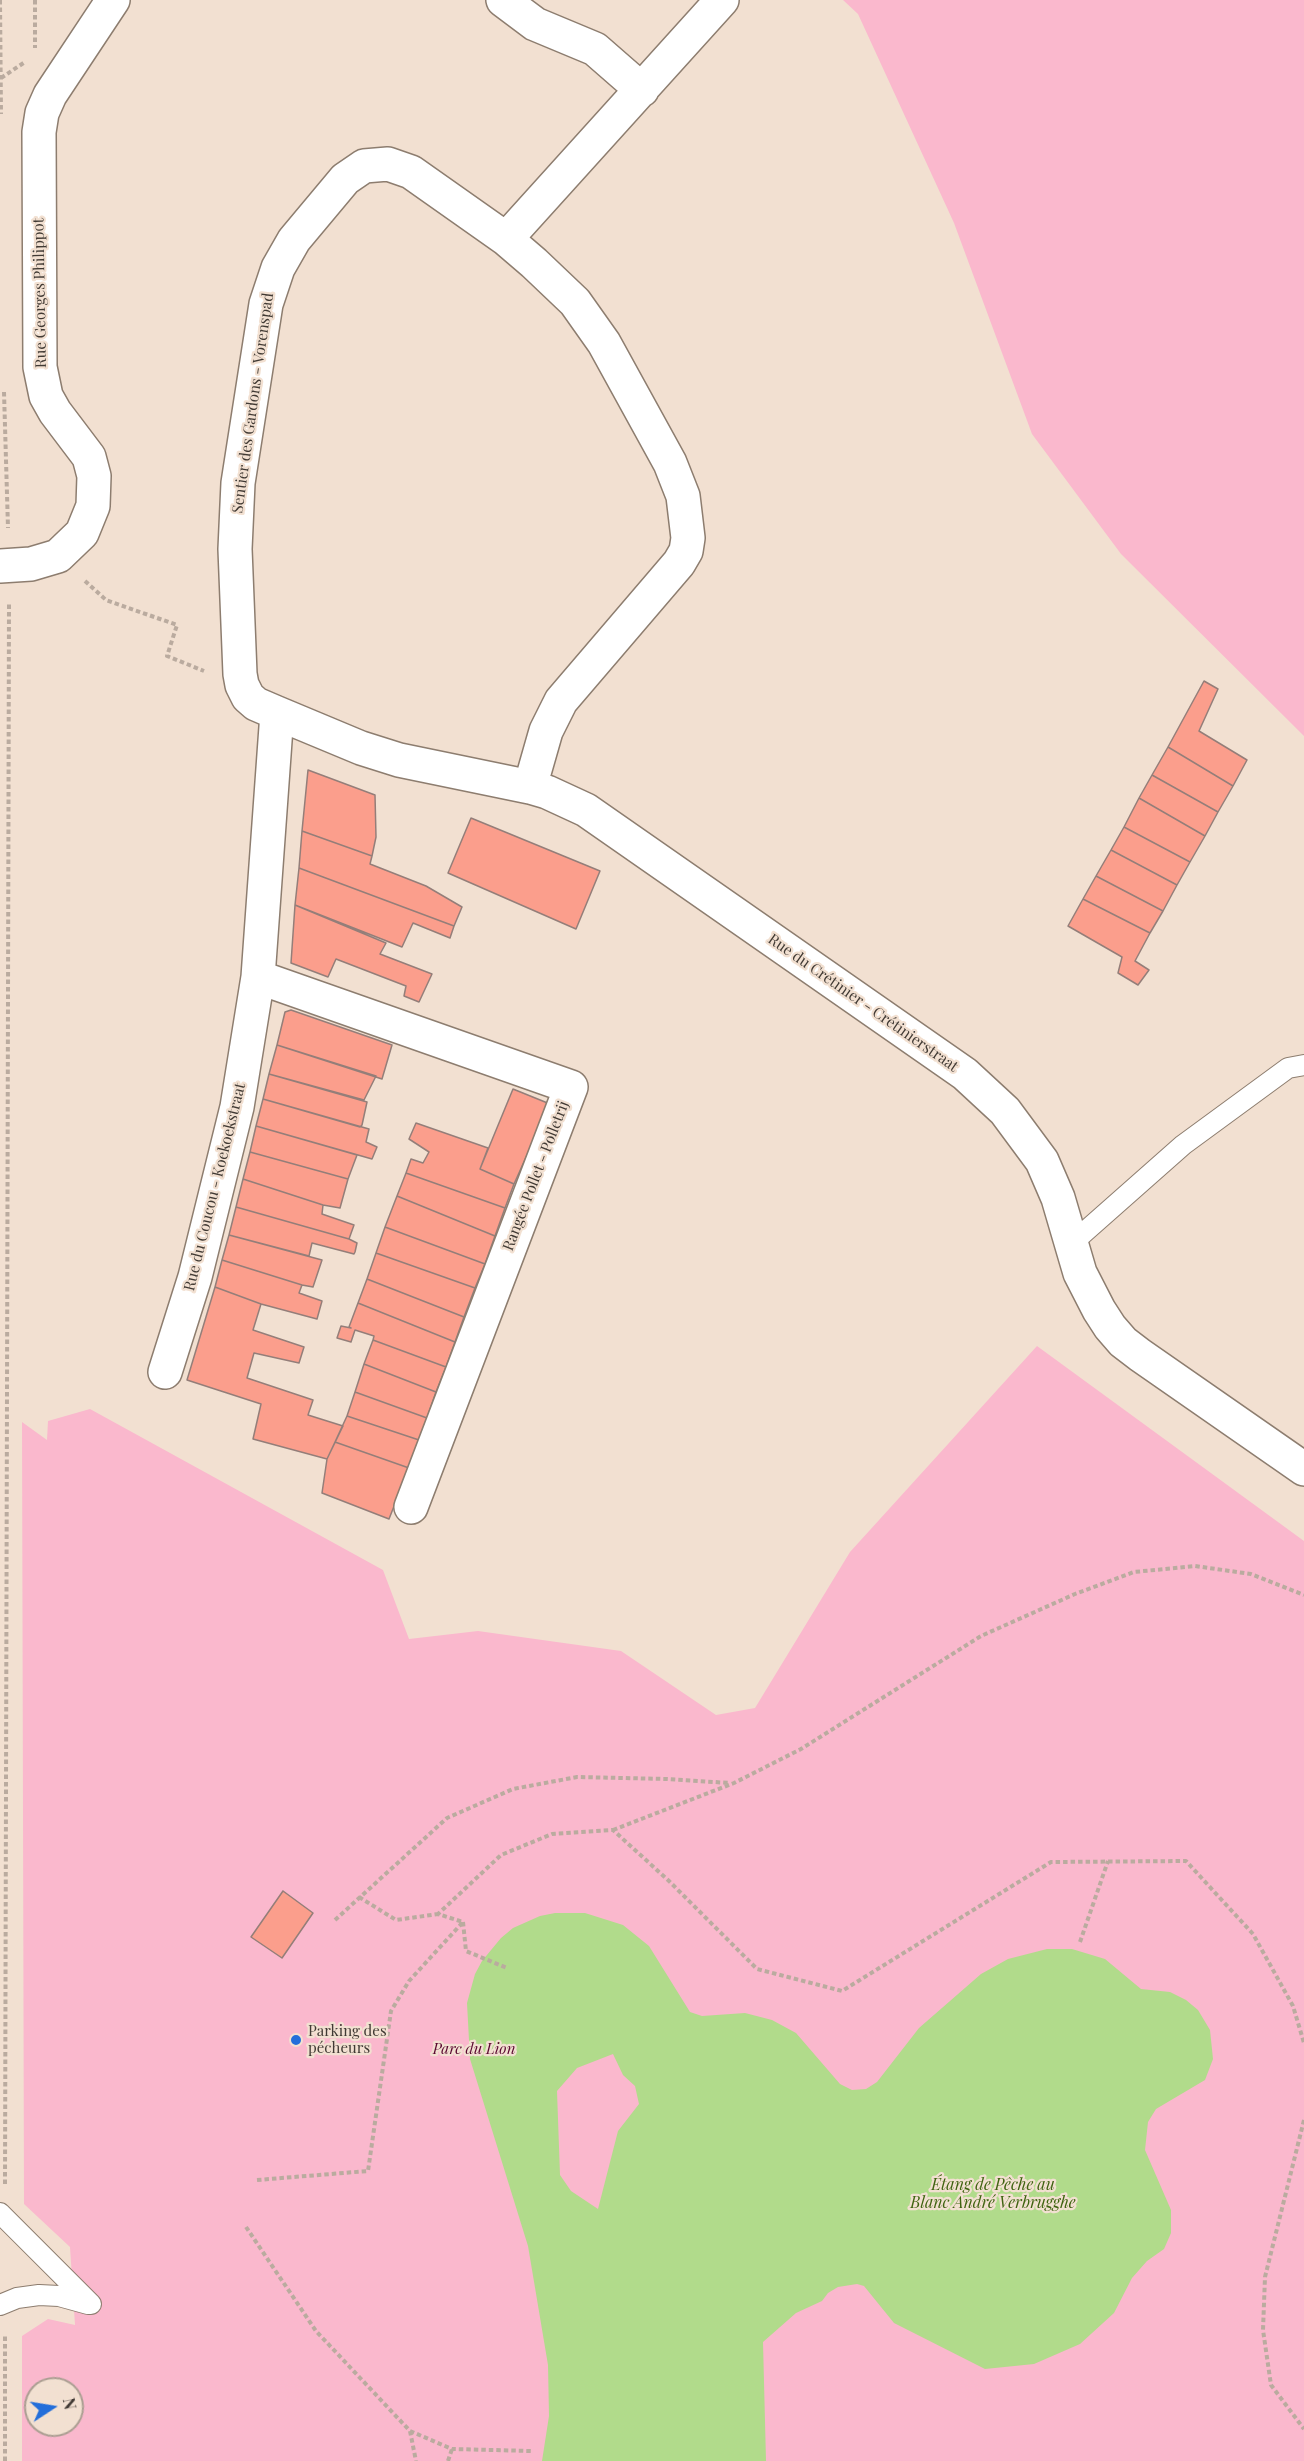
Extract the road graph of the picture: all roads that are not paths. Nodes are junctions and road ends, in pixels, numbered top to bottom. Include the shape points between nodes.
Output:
1 (113, 0) edge
2 (503, 0) edge
3 (722, 0) edge
4 (642, 90) junction
5 (506, 239) junction
6 (4, 566) edge
7 (277, 713) junction
8 (530, 787) junction
9 (258, 977) junction
10 (1304, 1065) edge
11 (1071, 1244) junction
12 (165, 1371) dead end
13 (1304, 1469) edge
14 (411, 1507) dead end
15 (3, 2216) edge
16 (3, 2304) edge

1 - 6 street, Rue Georges Philippot via 50,95 39,132 40,367 46,396 89,457 94,476 93,506 82,533 58,556
2 - 4 street via 534,24 596,49
3 - 4 street
4 - 5 street
5 - 7 street, Sentier des Gardons - Vorenspad via 411,172 396,165 380,164 364,166 345,179 285,255 266,304 238,483 235,549 242,685 256,704
5 - 8 street, Sentier des Gardons - Vorenspad via 534,262 595,328 670,463 683,496 688,525 686,551 679,563 552,715
7 - 8 street, Rue du Crétinier - Crétinierstraat via 380,754
7 - 9 street, Rue du Coucou - Koekoekstraat
8 - 11 street, Rue du Crétinier - Crétinierstraat via 566,800 602,820 979,1086 1005,1112 1042,1161
9 - 12 street, Rue du Coucou - Koekoekstraat via 232,1130 195,1277
9 - 14 street, Rangée Pollet - Polletrij via 570,1087
10 - 11 lane via 1288,1068 1183,1145
11 - 13 street, Rue du Crétinier - Crétinierstraat via 1080,1273 1099,1310 1123,1341
15 - 16 lane via 91,2304 50,2295 27,2296

